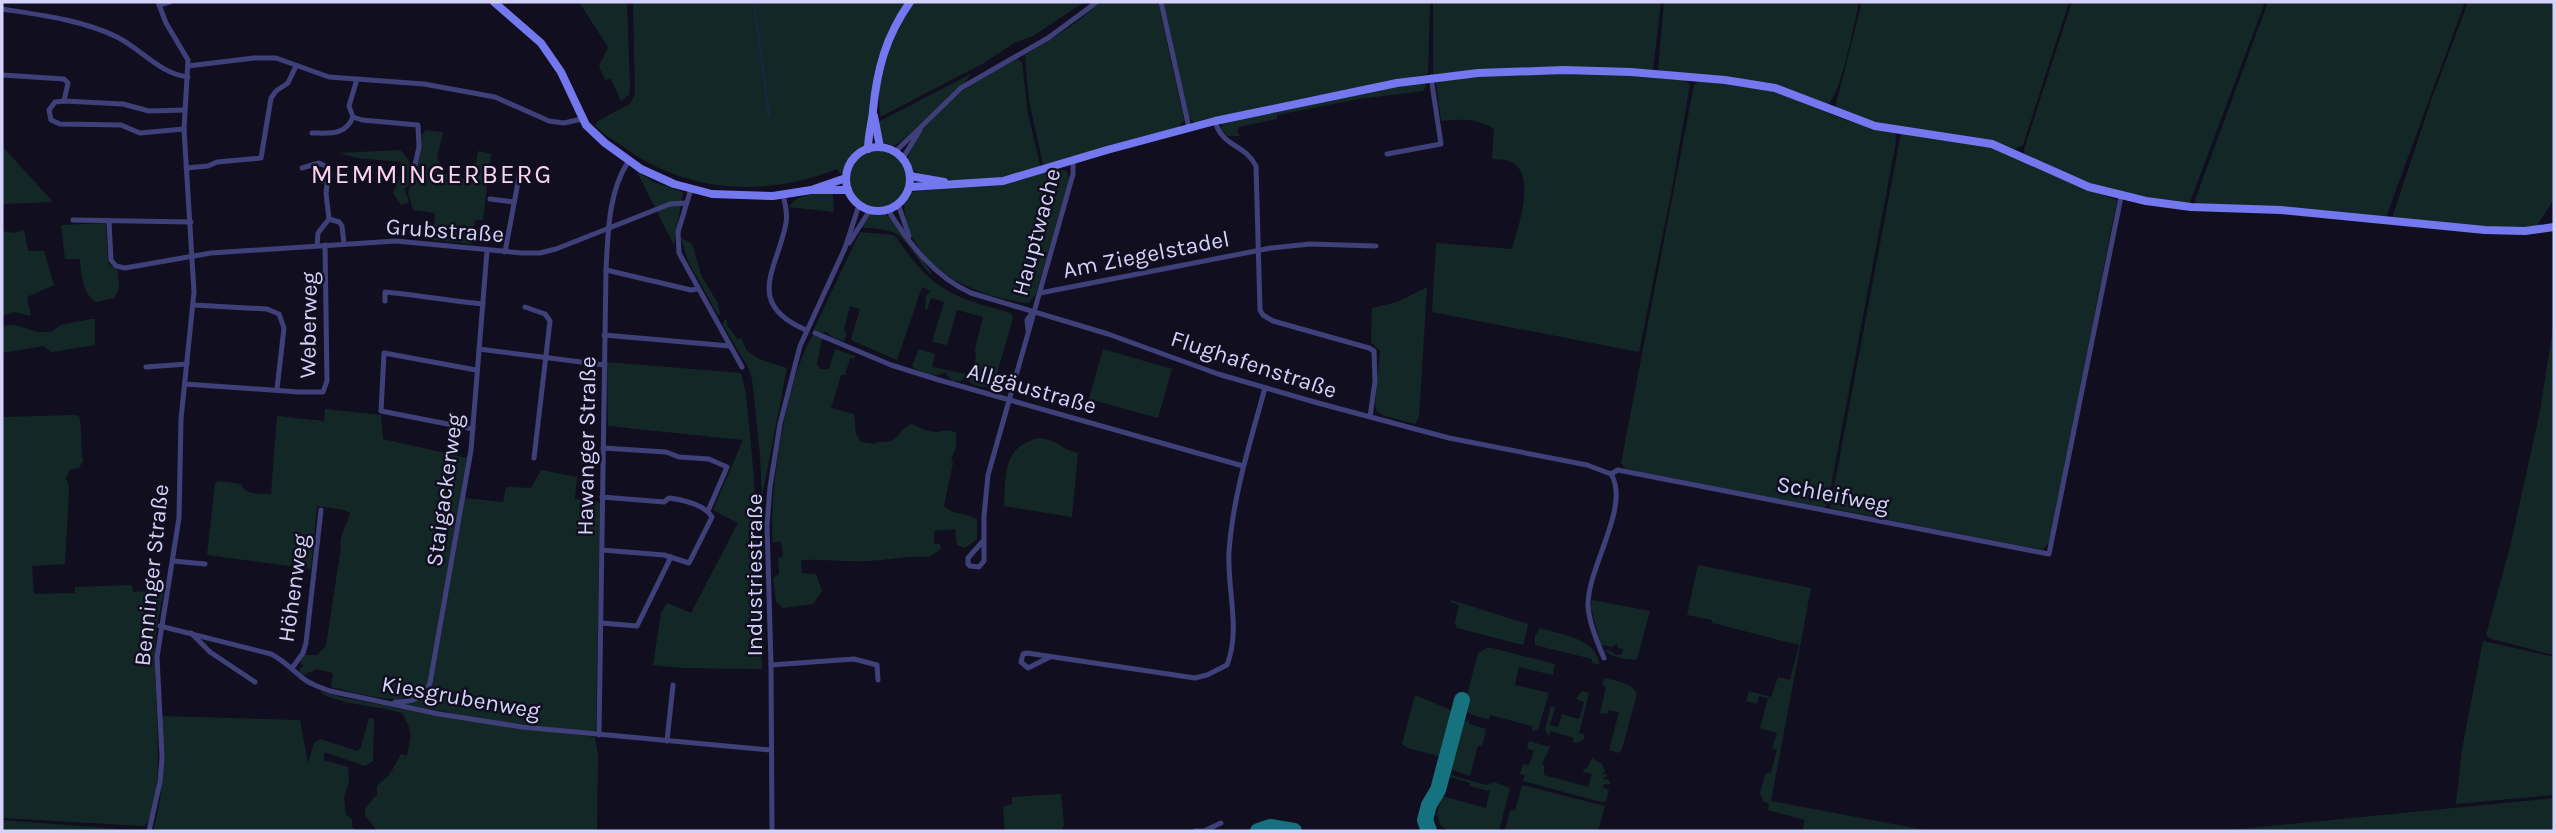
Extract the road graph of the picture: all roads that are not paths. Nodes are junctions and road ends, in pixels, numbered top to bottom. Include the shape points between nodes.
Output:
1 (170, 2) edge
2 (494, 2) edge
3 (910, 2) edge
4 (1097, 2) edge
5 (1161, 2) edge
6 (159, 3) edge
7 (2, 9) edge
8 (188, 66) junction
9 (296, 66) junction
10 (2, 75) edge
11 (188, 77) junction
12 (1431, 78) junction
13 (357, 79) junction
14 (64, 101) junction
15 (185, 110) junction
16 (873, 114) junction
17 (353, 117) junction
18 (582, 119) junction
19 (1215, 121) junction
20 (922, 127) junction
21 (1189, 128) junction
22 (184, 129) junction
23 (312, 133) dead end
24 (880, 147) junction
25 (868, 149) junction
26 (895, 152) junction
27 (1387, 154) dead end
28 (903, 158) junction
29 (1073, 161) junction
30 (628, 162) junction
31 (415, 165) dead end
32 (521, 166) dead end
33 (186, 168) junction
34 (302, 169) dead end
35 (910, 176) junction
36 (846, 178) junction
37 (950, 184) junction
38 (909, 187) junction
39 (691, 189) junction
40 (811, 190) junction
41 (848, 190) junction
42 (783, 195) junction
43 (2121, 197) junction
44 (489, 199) dead end
45 (514, 202) junction
46 (686, 203) junction
47 (898, 204) junction
48 (859, 205) junction
49 (870, 210) junction
50 (888, 210) junction
51 (328, 219) junction
52 (73, 220) dead end
53 (109, 221) junction
54 (191, 222) junction
55 (2554, 227) edge
56 (608, 228) junction
57 (909, 239) junction
58 (344, 244) junction
59 (325, 245) junction
60 (317, 246) junction
61 (1376, 246) dead end
62 (845, 248) junction
63 (1259, 250) junction
64 (487, 251) junction
65 (505, 252) junction
66 (192, 256) junction
67 (606, 270) junction
68 (697, 289) junction
69 (1040, 293) junction
70 (386, 301) dead end
71 (483, 303) junction
72 (193, 305) junction
73 (525, 307) dead end
74 (1033, 312) junction
75 (806, 330) junction
76 (815, 333) dead end
77 (604, 335) junction
78 (730, 346) junction
79 (479, 349) junction
80 (545, 358) junction
81 (187, 364) junction
82 (605, 365) junction
83 (146, 367) dead end
84 (742, 367) dead end
85 (476, 370) junction
86 (185, 384) junction
87 (1265, 388) junction
88 (277, 389) junction
89 (1009, 400) junction
90 (1370, 417) junction
91 (473, 429) junction
92 (603, 448) junction
93 (534, 458) dead end
94 (1243, 466) junction
95 (1611, 474) junction
96 (602, 497) junction
97 (321, 510) dead end
98 (708, 511) junction
99 (984, 540) junction
100 (602, 550) junction
101 (671, 557) junction
102 (173, 561) junction
103 (205, 564) dead end
104 (601, 623) junction
105 (160, 626) junction
106 (191, 633) junction
107 (1050, 657) junction
108 (1604, 658) dead end
109 (771, 665) junction
110 (292, 668) junction
111 (878, 680) dead end
112 (255, 682) dead end
113 (673, 685) dead end
114 (388, 702) junction
115 (599, 735) junction
116 (667, 741) junction
117 (770, 750) junction
118 (1222, 823) dead end
119 (149, 831) edge
120 (772, 831) edge
121 (1195, 831) edge

1 - 6 street
2 - 18 street via 541,43 561,72
3 - 16 street via 884,49
4 - 20 street via 1048,38 969,82
5 - 21 street
6 - 8 street
7 - 11 street via 102,30 161,67
8 - 9 street via 268,57
8 - 11 street, Benninger Straße
9 - 13 street via 328,77
9 - 33 street via 288,83 272,95 261,158
10 - 14 street via 64,79 68,83
11 - 15 street, Benninger Straße
12 - 19 street
12 - 27 street via 1441,144
12 - 43 street via 1564,70 1749,83 1789,92 1875,125 1992,144
13 - 17 street via 349,106
13 - 18 street via 408,82 495,97 555,122
14 - 15 street via 129,105 149,111
14 - 22 street via 55,102 49,110 51,120 60,124 121,125 140,133
15 - 22 street, Benninger Straße
16 - 24 street
16 - 25 street
17 - 23 street via 339,132
17 - 31 street via 418,125
18 - 30 street
19 - 21 street
19 - 63 street via 1222,137 1250,156 1256,166
20 - 26 street
20 - 28 street
21 - 29 street
22 - 33 street, Benninger Straße
24 - 25 street
24 - 26 street
25 - 36 street via 851,162
26 - 28 street
28 - 35 street
29 - 37 street via 1003,181
29 - 69 street, Hauptwache
30 - 39 street
30 - 56 street, Hawanger Straße
32 - 45 street
33 - 54 street, Benninger Straße
34 - 51 street via 319,163 329,168
35 - 37 street
35 - 38 street
36 - 40 street
36 - 41 street
37 - 38 street
38 - 47 street
39 - 42 street via 746,197
39 - 46 street
40 - 41 street
40 - 42 street
41 - 48 street
42 - 75 street via 786,223 769,276 769,292 780,314
43 - 55 street via 2191,207 2281,210 2485,230
43 - 95 street, Schleifweg via 2049,554 1618,470
44 - 45 street
45 - 65 street
46 - 56 street, Grubstraße via 670,204
46 - 68 street via 678,246
47 - 50 street
47 - 57 street, Flughafenstraße
48 - 49 street
48 - 62 street, Industriestraße
49 - 50 street
49 - 62 street, Industriestraße
50 - 57 street, Flughafenstraße
51 - 58 street via 342,226
51 - 60 street via 317,233
52 - 53 street
53 - 54 street
53 - 66 street, Grubstraße via 109,256 116,266
54 - 66 street, Benninger Straße
56 - 65 street, Grubstraße via 549,251
56 - 67 street, Hawanger Straße
57 - 74 street, Flughafenstraße via 933,268 956,286
58 - 59 street, Grubstraße
58 - 64 street, Grubstraße via 407,242
59 - 60 street, Grubstraße
59 - 88 street, Weberweg via 326,389 320,393
60 - 66 street, Grubstraße
61 - 63 street, Am Ziegelstadel via 1310,244
62 - 75 street, Industriestraße
63 - 69 street, Am Ziegelstadel
63 - 90 street, Am Ziegelstadel via 1258,303 1263,316 1374,351
64 - 65 street, Grubstraße
64 - 71 street, Staigackerweg
66 - 72 street, Benninger Straße
67 - 68 street
67 - 77 street, Hawanger Straße
68 - 78 street
69 - 74 street, Hauptwache
70 - 71 street via 385,292
71 - 79 street, Staigackerweg
72 - 81 street, Benninger Straße
72 - 88 street via 267,309 279,314 284,328
73 - 80 street via 549,318
74 - 87 street, Flughafenstraße
74 - 89 street, Hauptwache
75 - 109 street, Industriestraße via 786,400 770,486
76 - 89 street, Allgäustraße via 891,365
77 - 78 street
77 - 82 street, Hawanger Straße
78 - 84 street
79 - 80 street
79 - 85 street, Staigackerweg
80 - 82 street
80 - 93 street
81 - 83 street
81 - 86 street, Benninger Straße
82 - 92 street, Hawanger Straße
85 - 91 street, Staigackerweg
85 - 91 street via 384,353 381,411
86 - 88 street, Weberweg
86 - 102 street, Benninger Straße
87 - 90 street, Flughafenstraße
87 - 94 street
89 - 94 street, Allgäustraße
89 - 99 street, Hauptwache via 988,475
90 - 95 street, Flughafenstraße
91 - 114 street, Staigackerweg via 430,683 420,698
92 - 96 street, Hawanger Straße
92 - 98 street via 709,458 727,467
94 - 107 street via 1229,555 1234,648 1227,665 1195,678
95 - 108 street via 1618,493 1588,607
96 - 98 street via 664,502 669,498
96 - 100 street, Hawanger Straße
97 - 110 street, Höhenweg via 306,643
98 - 101 street via 712,517 691,561
99 - 99 street, Hauptwache via 968,558 970,566 979,567 984,561
100 - 101 street
100 - 104 street, Hawanger Straße
101 - 104 street via 637,626
102 - 103 street
102 - 105 street, Benninger Straße
104 - 115 street, Hawanger Straße
105 - 106 street, Kiesgrubenweg
105 - 119 street, Benninger Straße via 157,678 162,766
106 - 110 street, Kiesgrubenweg via 262,651
106 - 112 street via 210,652
107 - 107 street via 1027,653 1021,662 1028,668
109 - 111 street via 854,659 877,665
109 - 117 street, Industriestraße
110 - 114 street, Kiesgrubenweg via 313,685
113 - 116 street
114 - 115 street, Kiesgrubenweg via 475,720
115 - 116 street, Kiesgrubenweg
116 - 117 street, Kiesgrubenweg
117 - 120 street, Industriestraße
118 - 121 street

